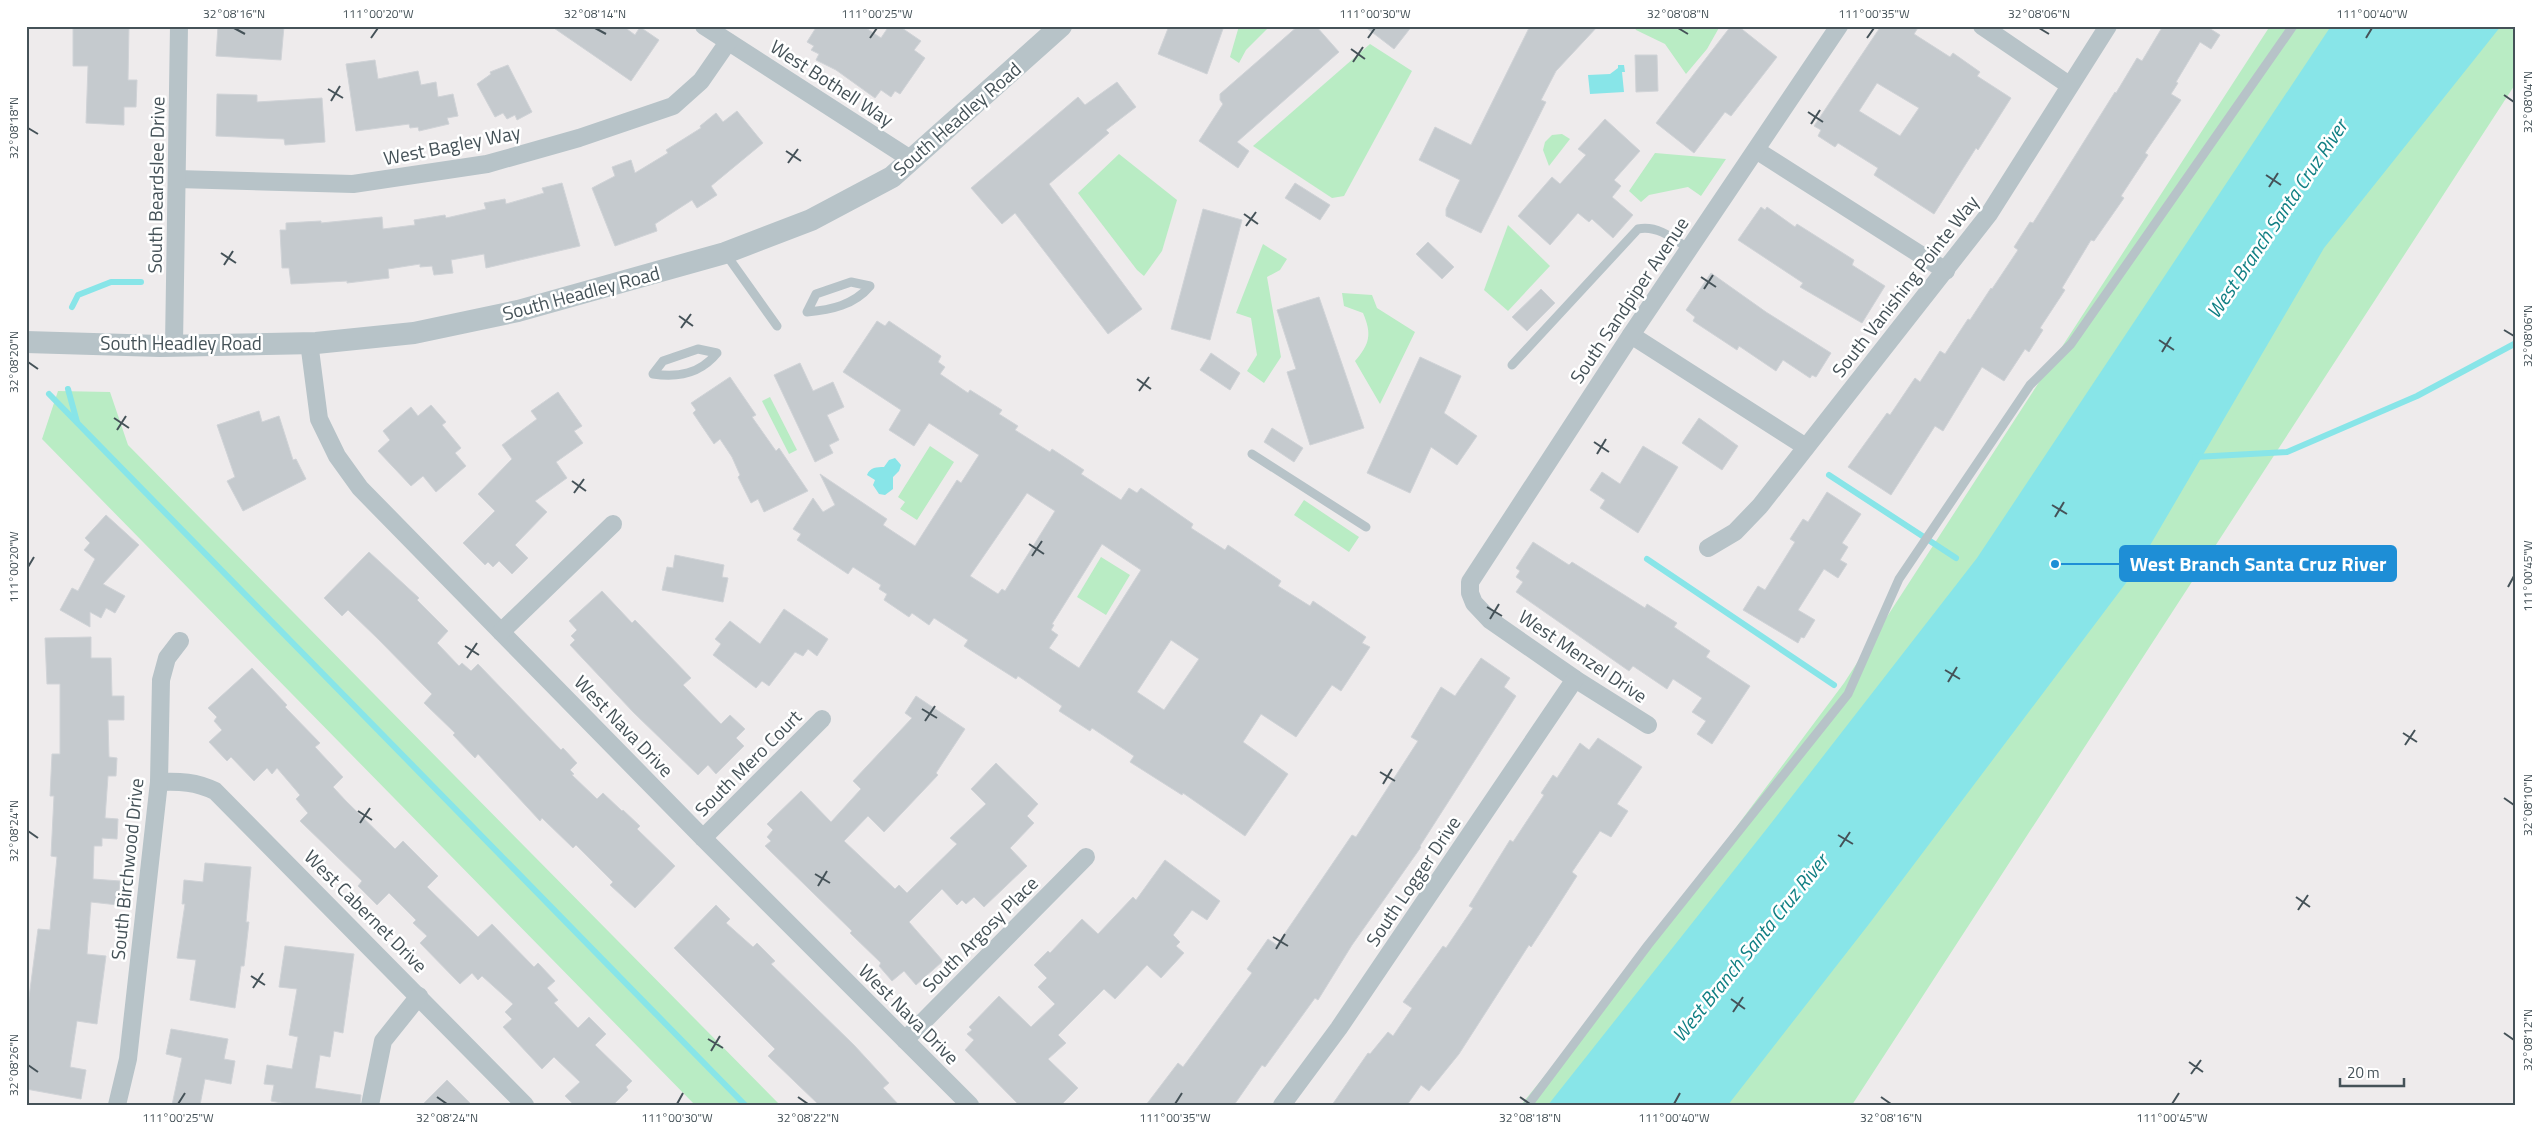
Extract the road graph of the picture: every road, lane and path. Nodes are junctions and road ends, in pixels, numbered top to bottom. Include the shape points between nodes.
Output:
1 (179, 26) edge
2 (704, 26) edge
3 (1061, 26) edge
4 (1839, 26) edge
5 (1982, 26) edge
6 (2108, 26) edge
7 (2292, 26) edge
8 (728, 42) junction
9 (2069, 85) junction
10 (1756, 150) junction
11 (912, 160) junction
12 (177, 180) junction
13 (1689, 249) junction
14 (725, 253) junction
15 (1946, 271) junction
16 (870, 286) joint
17 (776, 326) dead end
18 (1631, 335) junction
19 (26, 342) edge
20 (309, 342) junction
21 (174, 345) junction
22 (717, 353) joint
23 (1512, 365) dead end
24 (1806, 447) junction
25 (1252, 454) dead end
26 (613, 524) dead end
27 (1366, 526) dead end
28 (1708, 548) dead end
29 (1474, 602) joint
30 (501, 632) junction
31 (180, 641) dead end
32 (1575, 679) junction
33 (822, 719) dead end
34 (1648, 725) dead end
35 (159, 782) junction
36 (703, 838) junction
37 (1086, 857) dead end
38 (419, 996) junction
39 (906, 1040) junction
40 (116, 1105) edge
41 (370, 1105) edge
42 (526, 1105) edge
43 (970, 1105) edge
44 (1282, 1105) edge
45 (1528, 1105) edge

1 - 12 street, South Beardslee Drive
2 - 8 street, West Bothell Way
3 - 11 street, South Headley Road
4 - 10 street, South Sandpiper Avenue
5 - 9 street
6 - 9 street, South Vanishing Pointe Way
7 - 45 lane via 2071,344 2030,385 1899,579 1848,694 1648,944
8 - 11 street, West Bothell Way
8 - 12 street, West Bagley Way via 701,81 673,106 579,138 487,164 353,184
9 - 15 street, South Vanishing Pointe Way via 1990,214
10 - 13 street, South Sandpiper Avenue
10 - 15 street
11 - 14 street, South Headley Road via 892,177 811,220
12 - 21 street, South Beardslee Drive
13 - 18 street, South Sandpiper Avenue
13 - 23 lane via 1654,229 1638,229
14 - 17 lane
14 - 20 street, South Headley Road via 518,311 414,333
15 - 24 street, South Vanishing Pointe Way
16 - 16 lane via 851,282 816,294 807,312 828,311 861,296
18 - 24 street
18 - 29 street, South Sandpiper Avenue via 1472,578 1470,593
19 - 21 street, South Headley Road
20 - 21 street, South Headley Road
20 - 30 street, West Nava Drive via 319,419 336,456 360,488
22 - 22 lane via 698,350 680,355 662,362 653,374 674,377 708,364
24 - 28 street, South Vanishing Pointe Way via 1760,506 1734,532
25 - 27 lane
26 - 30 street
29 - 32 street, West Menzel Drive via 1490,620
30 - 36 street, West Nava Drive
31 - 35 street, South Birchwood Drive via 167,658 160,680
32 - 34 street, West Menzel Drive
32 - 44 street, South Logger Drive via 1339,1028
33 - 36 street, South Mero Court
35 - 38 street, West Cabernet Drive via 199,784 215,791
35 - 40 street, South Birchwood Drive via 128,1059
36 - 39 street, West Nava Drive
37 - 39 street, South Argosy Place
38 - 41 street via 383,1041
38 - 42 street, West Cabernet Drive
39 - 43 street, West Nava Drive

